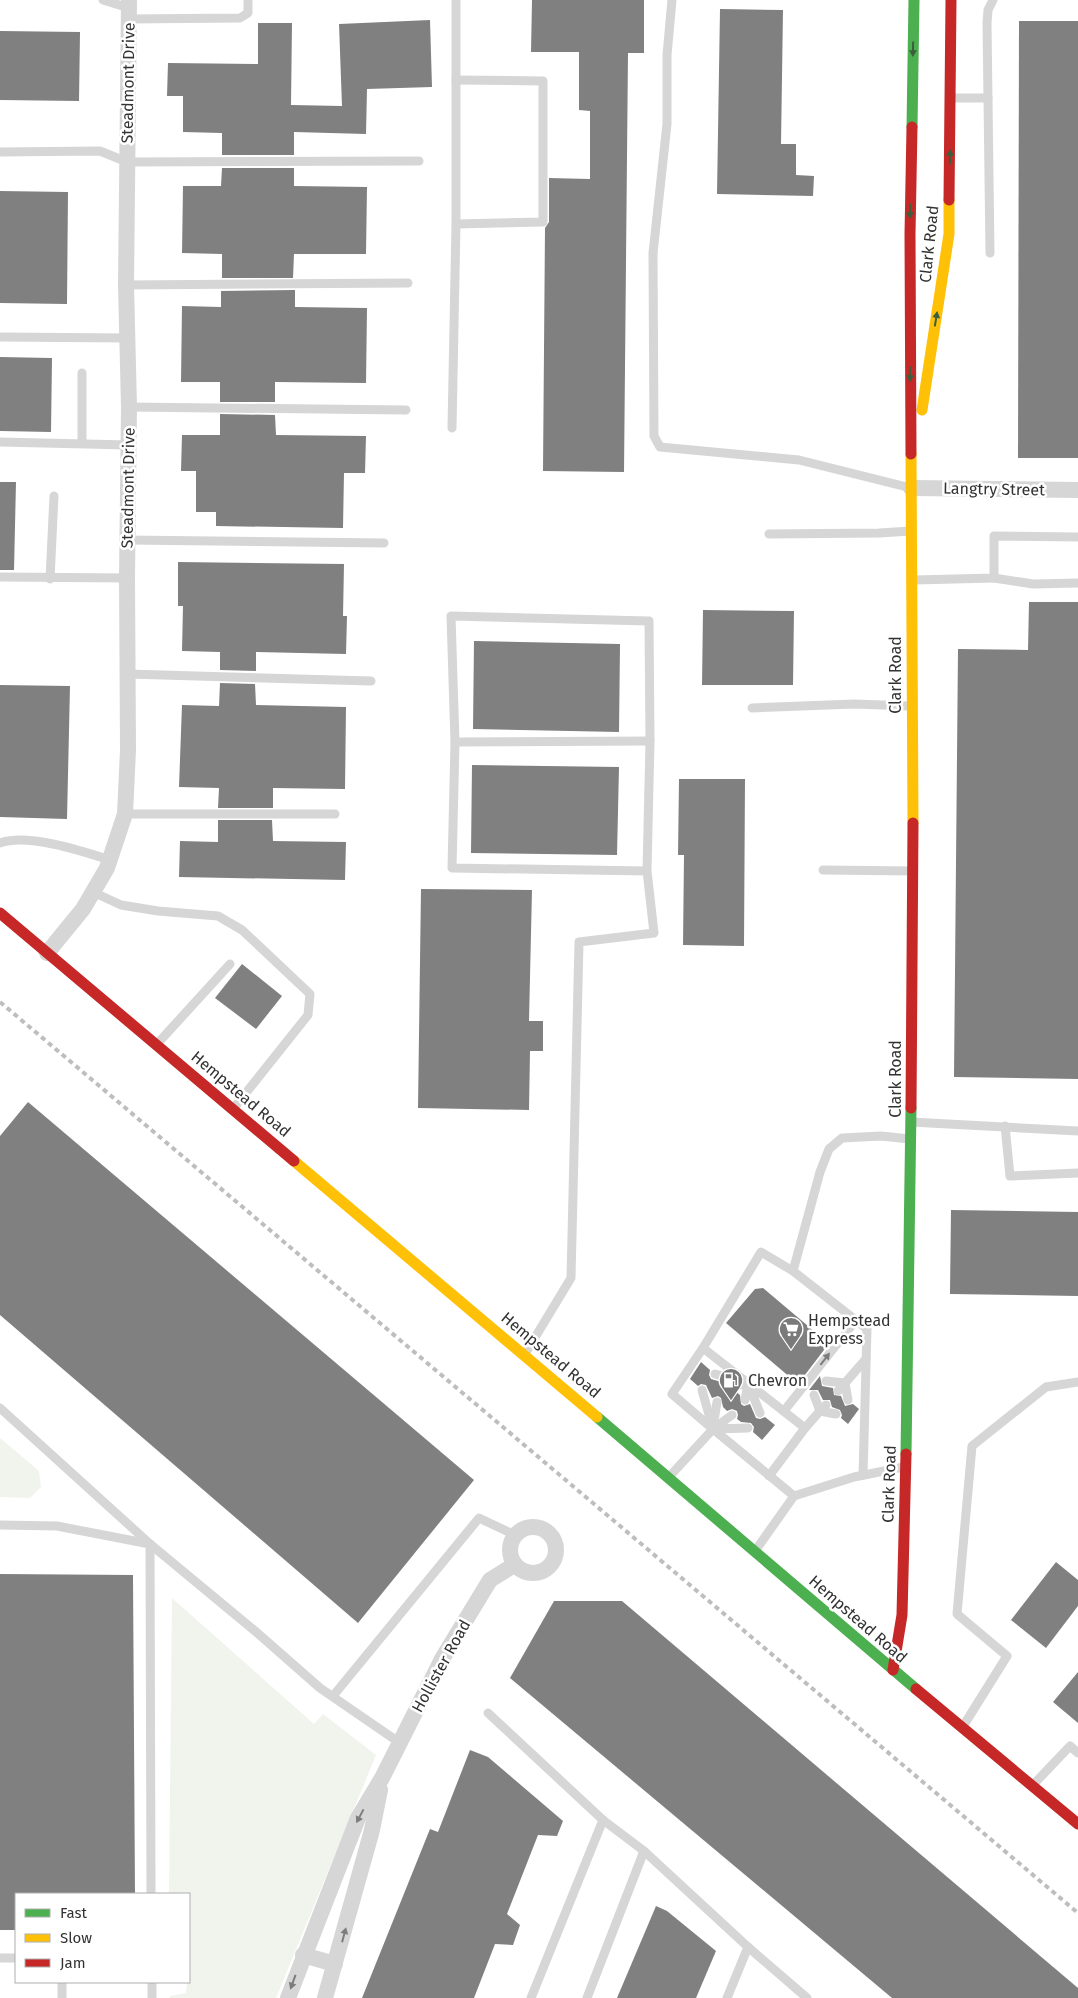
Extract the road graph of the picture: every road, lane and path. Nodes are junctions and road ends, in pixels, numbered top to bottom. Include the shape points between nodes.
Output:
1 (103, 0) edge
2 (248, 0) edge
3 (456, 0) edge
4 (672, 0) edge
5 (914, 0) edge
6 (951, 0) edge
7 (993, 0) edge
8 (129, 9) edge
9 (456, 80) junction
10 (950, 98) junction
11 (988, 98) junction
12 (0, 152) edge
13 (419, 161) dead end
14 (127, 162) junction
15 (456, 224) junction
16 (990, 253) dead end
17 (408, 282) dead end
18 (126, 285) junction
19 (0, 337) edge
20 (127, 338) junction
21 (82, 373) dead end
22 (129, 407) junction
23 (406, 410) dead end
24 (452, 428) dead end
25 (0, 442) edge
26 (82, 443) junction
27 (129, 445) junction
28 (911, 488) junction
29 (1078, 490) edge
30 (54, 496) dead end
31 (911, 531) junction
32 (769, 534) dead end
33 (1078, 537) edge
34 (127, 540) junction
35 (384, 543) dead end
36 (0, 577) edge
37 (127, 578) junction
38 (994, 578) junction
39 (50, 579) junction
40 (911, 580) junction
41 (1078, 583) edge
42 (128, 674) junction
43 (371, 681) dead end
44 (911, 706) junction
45 (752, 708) dead end
46 (455, 742) junction
47 (650, 742) junction
48 (125, 814) junction
49 (335, 814) dead end
50 (0, 843) edge
51 (110, 860) junction
52 (647, 870) junction
53 (823, 870) dead end
54 (913, 871) junction
55 (93, 892) junction
56 (0, 913) edge
57 (47, 953) junction
58 (230, 964) dead end
59 (156, 1045) junction
60 (232, 1109) junction
61 (911, 1122) junction
62 (1006, 1126) junction
63 (1078, 1131) edge
64 (911, 1139) junction
65 (1078, 1173) edge
66 (793, 1271) junction
67 (856, 1320) junction
68 (703, 1348) junction
69 (524, 1354) junction
70 (866, 1359) junction
71 (715, 1374) dead end
72 (826, 1381) dead end
73 (1078, 1382) edge
74 (844, 1383) junction
75 (748, 1384) junction
76 (730, 1387) dead end
77 (702, 1390) dead end
78 (838, 1391) dead end
79 (814, 1395) dead end
80 (745, 1400) dead end
81 (848, 1400) dead end
82 (717, 1402) dead end
83 (0, 1408) edge
84 (823, 1408) junction
85 (784, 1411) junction
86 (760, 1413) dead end
87 (836, 1414) dead end
88 (732, 1415) dead end
89 (748, 1428) dead end
90 (805, 1428) junction
91 (713, 1429) junction
92 (906, 1467) junction
93 (863, 1475) junction
94 (770, 1476) junction
95 (669, 1478) junction
96 (794, 1496) junction
97 (0, 1525) edge
98 (515, 1535) junction
99 (150, 1544) junction
100 (755, 1552) junction
101 (514, 1565) junction
102 (893, 1670) junction
103 (333, 1696) junction
104 (488, 1713) dead end
105 (962, 1728) junction
106 (400, 1743) junction
107 (1078, 1753) edge
108 (382, 1778) junction
109 (1032, 1786) junction
110 (603, 1820) junction
111 (1078, 1824) edge
112 (644, 1851) junction
113 (152, 1893) edge
114 (748, 1947) junction
115 (303, 1955) junction
116 (0, 1958) edge
117 (15, 1958) edge
118 (335, 1964) junction
119 (62, 1983) edge
120 (152, 1983) edge
121 (62, 1998) edge
122 (152, 1998) edge
123 (288, 1998) edge
124 (325, 1998) edge
125 (531, 1998) edge
126 (587, 1998) edge
127 (727, 1998) edge
128 (807, 1998) edge

1 - 8 lane
2 - 8 lane via 248,13 240,18
3 - 9 lane
4 - 28 lane via 667,55 667,124 653,253 654,436 660,447 799,460
5 -> 28 street, Clark Road via 910,234
6 - 10 street, Clark Road
7 - 11 lane via 987,23
8 - 14 street, Steadmont Drive
9 - 15 lane
9 - 15 lane via 543,81 543,222
10 - 11 lane
28 -> 10 street, Clark Road via 949,234
11 - 16 lane
12 - 14 lane via 100,151
13 - 14 lane
14 - 18 street, Steadmont Drive
15 - 24 lane
17 - 18 lane
18 - 20 street, Steadmont Drive
19 - 20 lane
20 - 22 street, Steadmont Drive
21 - 26 lane
22 - 23 lane
22 - 27 street, Steadmont Drive
25 - 26 lane
26 - 27 lane
27 - 34 street, Steadmont Drive
28 - 29 street, Langtry Street
28 - 31 street, Clark Road
30 - 39 lane
31 - 32 lane
31 - 40 street, Clark Road
33 - 38 lane via 994,536
34 - 35 lane
34 - 37 street, Steadmont Drive
36 - 39 lane
37 - 39 lane
37 - 42 street, Steadmont Drive
38 - 40 lane
38 - 41 lane via 1033,584
40 - 44 street, Clark Road
42 - 43 lane
42 - 48 street, Steadmont Drive
44 - 45 lane via 854,704
44 - 54 street, Clark Road
46 - 47 lane
46 - 47 lane via 451,616 649,621
46 - 52 lane via 452,868
47 - 52 lane
48 - 49 lane
48 - 51 street, Steadmont Drive
50 - 51 lane via 15,840 68,846
51 - 55 street, Steadmont Drive
52 - 69 lane via 654,933 579,942 571,1278
53 - 54 lane
54 - 61 street, Clark Road
55 - 57 street, Steadmont Drive
55 - 60 lane via 121,904 218,916 242,930 310,994 308,1015
56 - 57 street, Hempstead Road
57 - 59 street, Hempstead Road
58 - 59 lane
59 - 60 street, Hempstead Road
60 - 69 street, Hempstead Road
61 - 62 lane
61 - 64 street, Clark Road
62 - 63 lane
62 - 65 lane via 1010,1176
64 - 66 lane via 880,1136 842,1138 829,1149
64 - 92 street, Clark Road
66 - 67 lane
66 - 68 lane via 761,1252
67 - 70 lane via 867,1329
85 -> 67 lane
68 - 75 lane
68 - 91 lane via 672,1394
69 - 95 street, Hempstead Road
70 - 74 lane
70 - 93 lane
71 - 75 lane
72 - 74 lane
73 - 105 lane via 1046,1387 972,1446 957,1614 1007,1656
74 - 78 lane
74 - 81 lane
75 - 76 lane
75 - 80 lane
75 - 85 lane
75 - 86 lane
77 - 91 lane
79 - 84 lane
82 - 91 lane
83 - 99 lane
84 - 87 lane
84 - 90 lane
85 - 90 lane
88 - 91 lane
89 - 91 lane
90 - 94 lane
91 - 94 lane
91 - 95 lane
92 - 93 lane
92 - 102 street, Clark Road via 902,1615
93 - 96 lane
94 - 96 lane
95 - 100 street, Hempstead Road
96 - 100 lane
97 - 99 lane via 57,1526
98 - 101 street via 509,1550
98 - 101 street via 521,1530 537,1527 550,1535 556,1548 553,1562 542,1572 528,1573
98 - 103 lane via 478,1518
99 - 103 lane
99 - 113 lane
100 - 102 street, Hempstead Road
101 - 106 street, Hollister Road via 490,1580 442,1659
102 - 105 street, Hempstead Road
103 - 106 lane
104 - 110 lane
105 - 109 street, Hempstead Road
106 - 108 street, Hollister Road
107 - 109 lane via 1070,1746
108 -> 115 street, Hollister Road via 358,1818
118 -> 108 street, Hollister Road via 372,1830
109 - 111 street, Hempstead Road
110 - 112 lane
110 - 125 lane
112 - 114 lane
112 - 126 lane
114 - 127 lane
114 - 128 lane
115 - 118 street
115 -> 123 street, Hollister Road
116 - 117 lane
118 - 124 street, Hollister Road
119 - 121 lane
120 - 122 lane

